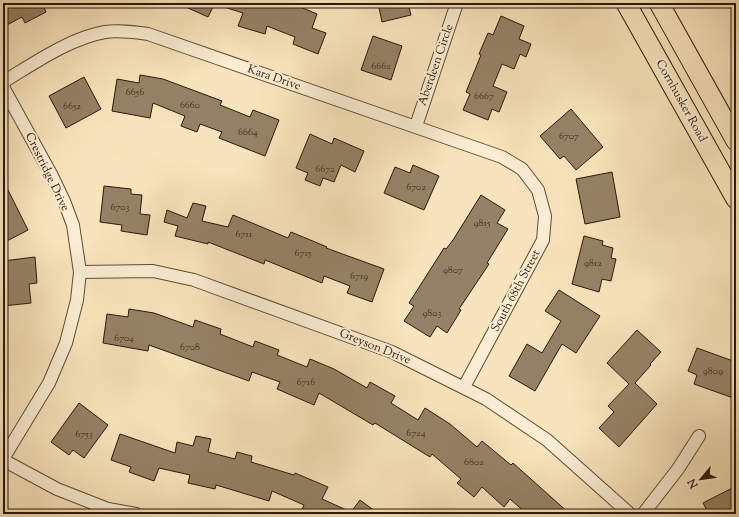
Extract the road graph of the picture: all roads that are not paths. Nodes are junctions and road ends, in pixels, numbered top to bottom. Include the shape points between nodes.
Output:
1 (457, 3) edge
2 (626, 3) edge
3 (659, 3) edge
4 (3, 82) edge
5 (3, 87) edge
6 (416, 126) junction
7 (736, 141) edge
8 (538, 190) joint
9 (736, 199) edge
10 (80, 272) junction
11 (464, 387) junction
12 (699, 436) dead end
13 (3, 460) edge
14 (136, 514) edge
15 (630, 514) edge
16 (643, 514) edge

1 - 6 street, Aberdeen Circle
2 - 9 main road, Cornhusker Road
3 - 7 main road
4 - 6 street, Kara Drive via 56,51 93,35 131,31 148,34
5 - 10 street, Crestridge Drive via 64,201 72,225
6 - 8 street, Kara Drive via 502,157 522,169
8 - 11 street, South 68th Street via 545,216 543,240
10 - 11 street, Greyson Drive via 153,271 194,280 392,352
10 - 13 street, Crestridge Drive via 77,300 66,343 49,383
11 - 15 street, Greyson Drive via 547,440
12 - 16 street via 678,469
13 - 14 street via 57,489 108,509

